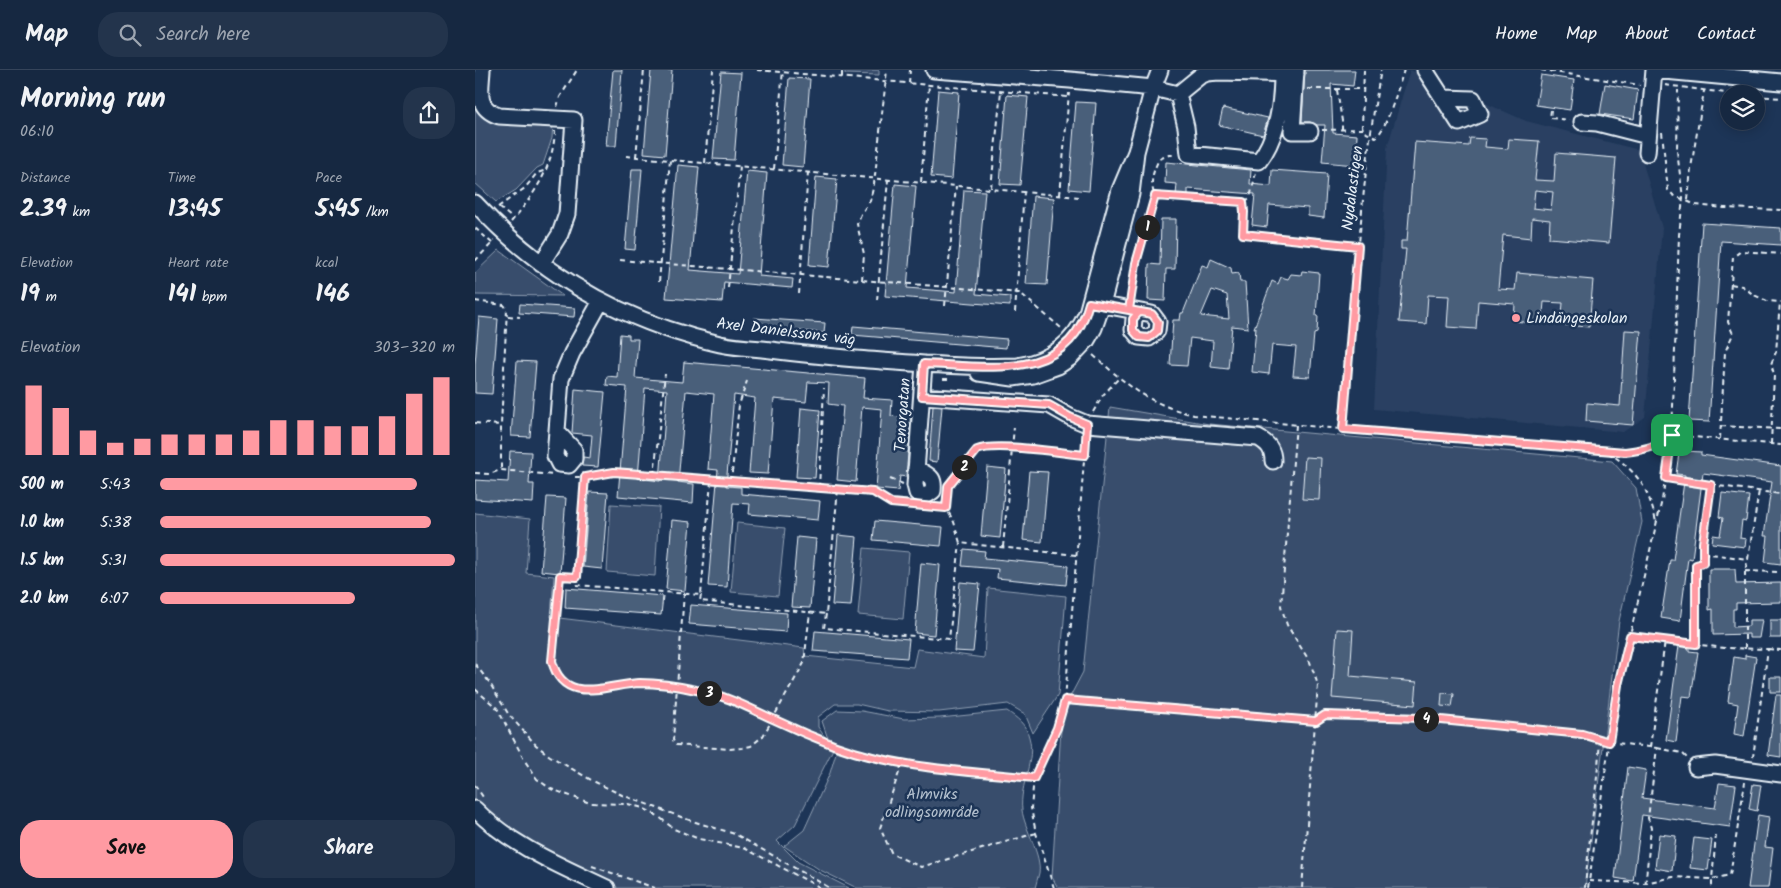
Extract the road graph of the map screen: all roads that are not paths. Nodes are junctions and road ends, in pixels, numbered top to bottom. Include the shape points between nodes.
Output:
1 (482, 70) edge
2 (934, 70) edge
3 (1155, 70) edge
4 (1160, 70) edge
5 (1425, 70) edge
6 (1653, 74) edge
7 (1292, 76) edge
8 (1781, 82) edge
9 (1153, 88) junction
10 (1178, 94) junction
11 (1444, 98) dead end
12 (1582, 122) road end
13 (1310, 131) road end
14 (1649, 136) junction
15 (1647, 153) dead end
16 (475, 203) edge
17 (489, 211) edge
18 (541, 264) junction
19 (601, 301) junction
20 (1096, 304) junction
21 (1134, 311) road end
22 (924, 364) junction
23 (922, 396) junction
24 (557, 432) dead end
25 (1273, 461) dead end
26 (916, 468) dead end
27 (1696, 767) road end
28 (1781, 774) edge
29 (480, 805) edge
30 (607, 888) edge

1 - 18 street via 482,104 492,114 574,120 567,214 561,234
2 - 9 street
3 - 9 street, Axel Danielssons väg
4 - 9 street, Axel Danielssons väg
5 - 11 street
6 - 8 street
6 - 14 street
7 - 10 street via 1207,73
7 - 10 street via 1282,93 1271,140 1259,161 1189,154
7 - 13 street via 1292,130
9 - 10 street
9 - 20 street, Axel Danielssons väg via 1136,152 1120,190
12 - 14 street
14 - 15 street
16 - 17 street, Axel Danielssons väg
17 - 18 street, Axel Danielssons väg via 509,238
18 - 19 street, Axel Danielssons väg
19 - 22 street, Axel Danielssons väg via 653,324 722,344
19 - 24 street via 561,379
20 - 21 street
20 - 22 street, Axel Danielssons väg via 1066,345 1032,364
22 - 23 street, Tenorgatan
23 - 25 street via 1049,405 1087,424 1258,438 1272,450
23 - 26 street, Tenorgatan
27 - 28 street via 1715,765
29 - 30 street via 485,820 539,856

